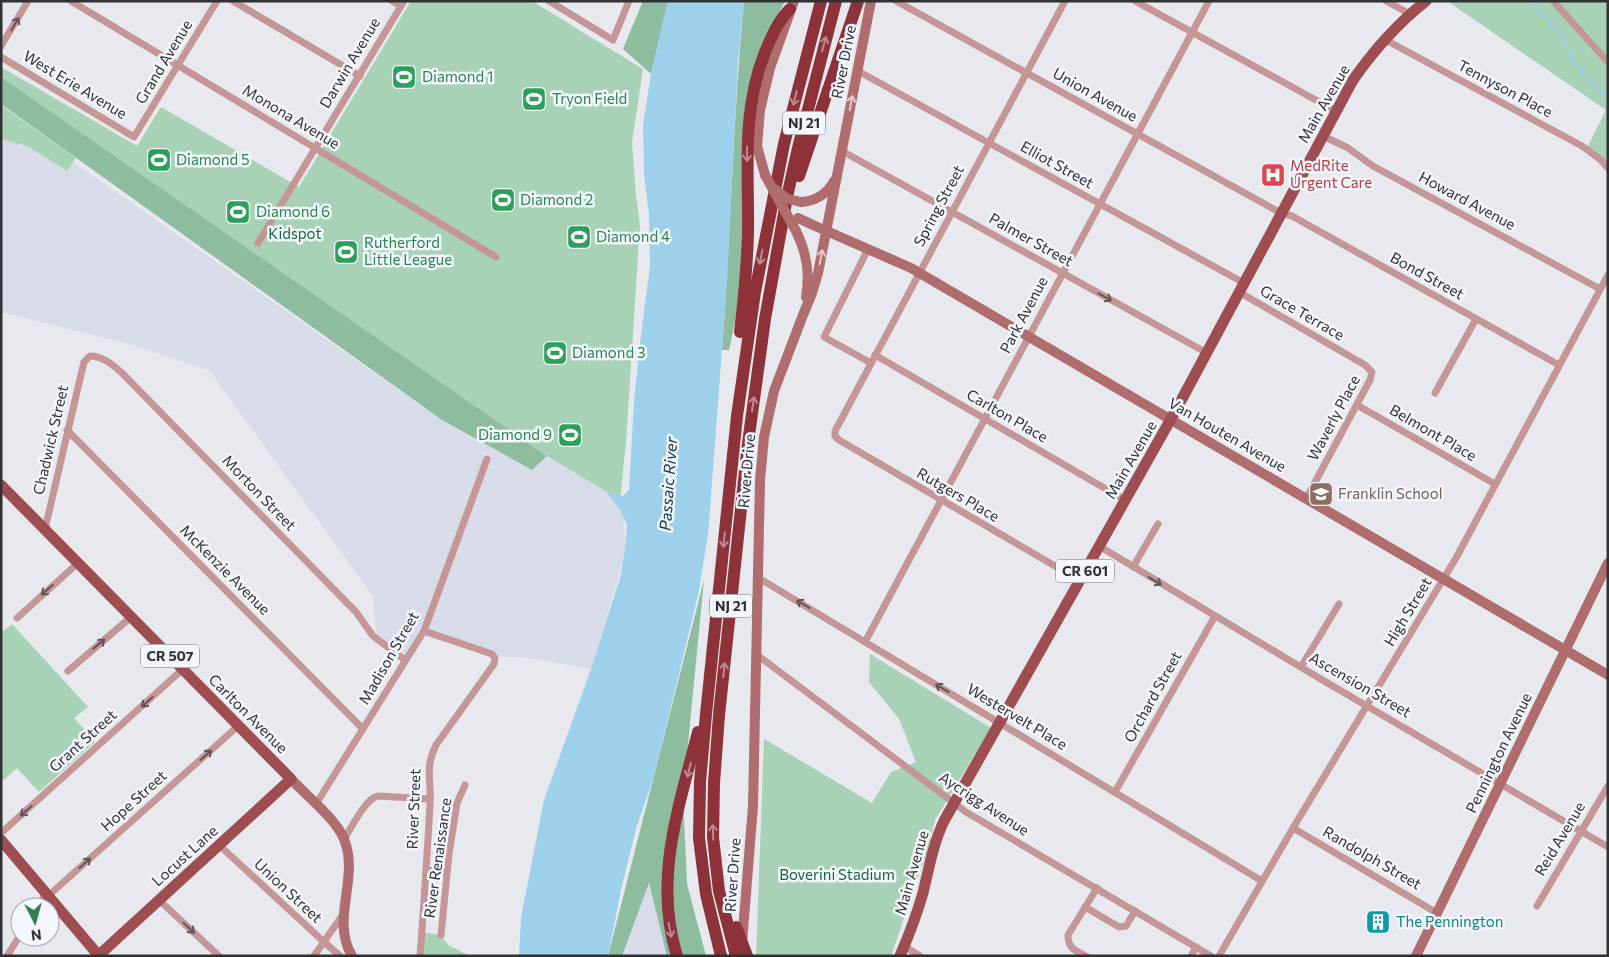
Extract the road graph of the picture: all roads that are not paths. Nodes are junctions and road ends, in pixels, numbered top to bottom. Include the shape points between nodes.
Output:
1 (28, 1) edge
2 (71, 1) edge
3 (217, 1) edge
4 (233, 1) edge
5 (392, 1) edge
6 (549, 1) edge
7 (629, 1) edge
8 (822, 1) edge
9 (836, 1) edge
10 (858, 1) edge
11 (871, 1) edge
12 (896, 1) edge
13 (1065, 1) edge
14 (1135, 1) edge
15 (1209, 1) edge
16 (1386, 1) edge
17 (1426, 1) edge
18 (1553, 1) edge
19 (403, 4) edge
20 (792, 5) edge
21 (1410, 14) junction
22 (1192, 32) junction
23 (1384, 39) junction
24 (1, 46) edge
25 (1, 57) edge
26 (1608, 62) edge
27 (179, 65) junction
28 (858, 71) junction
29 (1026, 74) junction
30 (360, 76) junction
31 (1336, 111) junction
32 (1137, 134) junction
33 (1323, 136) junction
34 (134, 137) joint
35 (989, 143) junction
36 (314, 148) junction
37 (842, 151) junction
38 (1608, 168) edge
39 (837, 174) junction
40 (765, 175) junction
41 (778, 197) junction
42 (1100, 204) junction
43 (951, 212) junction
44 (1281, 213) junction
45 (826, 231) junction
46 (258, 243) dead end
47 (778, 245) junction
48 (868, 249) junction
49 (496, 257) dead end
50 (919, 272) junction
51 (1062, 273) junction
52 (1608, 275) edge
53 (1242, 288) junction
54 (1600, 289) junction
55 (803, 314) junction
56 (1476, 319) junction
57 (1028, 336) junction
58 (1207, 353) junction
59 (875, 355) junction
60 (86, 358) joint
61 (1352, 358) joint
62 (871, 363) junction
63 (1559, 365) junction
64 (1435, 393) dead end
65 (1357, 405) junction
66 (984, 419) junction
67 (1171, 420) junction
68 (838, 425) joint
69 (68, 430) junction
70 (487, 459) dead end
71 (1495, 484) junction
72 (1, 485) edge
73 (729, 491) junction
74 (1306, 499) junction
75 (1125, 500) junction
76 (940, 501) junction
77 (1158, 524) dead end
78 (45, 529) junction
79 (1099, 546) junction
80 (78, 563) junction
81 (1608, 563) edge
82 (1133, 567) junction
83 (757, 577) junction
84 (1444, 579) junction
85 (1079, 580) junction
86 (1339, 604) dead end
87 (1215, 616) junction
88 (131, 617) junction
89 (16, 618) dead end
90 (424, 631) junction
91 (865, 642) junction
92 (1565, 650) junction
93 (756, 654) junction
94 (405, 660) junction
95 (1301, 667) junction
96 (183, 669) junction
97 (68, 671) dead end
98 (1608, 675) edge
99 (709, 688) junction
100 (1367, 705) junction
101 (999, 722) junction
102 (238, 726) junction
103 (363, 728) junction
104 (291, 779) junction
105 (1500, 784) junction
106 (465, 785) dead end
107 (1608, 786) edge
108 (1115, 792) junction
109 (430, 799) junction
110 (954, 803) junction
111 (316, 804) junction
112 (1293, 828) junction
113 (1581, 831) junction
114 (1, 833) edge
115 (344, 839) junction
116 (1, 840) edge
117 (219, 845) junction
118 (1608, 847) edge
119 (714, 855) junction
120 (426, 870) junction
121 (448, 872) junction
122 (1262, 881) junction
123 (1096, 888) junction
124 (47, 895) junction
125 (159, 900) junction
126 (1537, 906) dead end
127 (1085, 907) junction
128 (1135, 910) junction
129 (344, 913) junction
130 (1438, 913) junction
131 (441, 935) dead end
132 (324, 942) junction
133 (1196, 947) junction
134 (902, 951) edge
135 (737, 953) edge
136 (99, 956) edge
137 (219, 956) edge
138 (314, 956) edge
139 (340, 956) edge
140 (352, 956) edge
141 (420, 956) edge
142 (677, 956) edge
143 (721, 956) edge
144 (747, 956) edge
145 (920, 956) edge
146 (1086, 956) edge
147 (1191, 956) edge
148 (1212, 956) edge
149 (1219, 956) edge
150 (1416, 956) edge

24 -> 1 street
2 - 27 street, Monona Avenue
3 - 27 street, Grand Avenue
4 - 30 street
5 - 19 street
6 - 7 street via 613,40
8 -> 73 highway, NJ 21 via 788,128 760,259 743,366
47 -> 9 highway, NJ 21 via 804,124
10 - 47 highway
11 - 28 street, River Drive
12 - 29 street, Union Avenue
13 - 29 street, Spring Street
14 - 22 street
15 - 22 street, Park Avenue
16 - 21 street
17 - 21 main road, Main Avenue / CR 601
18 - 26 street
19 - 30 street, Darwin Avenue
20 - 40 street via 770,68 760,110 757,146
20 -> 73 highway via 777,26 764,55 749,121 747,258 733,394
21 - 23 main road, Main Avenue / CR 601
22 - 31 street
22 - 32 street, Park Avenue
23 - 31 main road, Main Avenue / CR 601
23 - 38 street, Tennyson Place via 1582,146
25 - 34 street, West Erie Avenue
27 - 34 street, Grand Avenue
27 - 36 street, Monona Avenue
28 - 35 street, Elliot Street
37 -> 28 street, River Drive
29 - 32 street, Union Avenue
29 - 35 street, Spring Street
30 - 36 street, Darwin Avenue
31 - 33 main road, Main Avenue / CR 601
32 - 42 street, Park Avenue
32 - 44 street, Union Avenue
33 - 44 main road, Main Avenue / CR 601
33 - 54 street, Howard Avenue
35 - 42 street, Elliot Street
35 - 43 street, Spring Street
36 - 46 street, Darwin Avenue
36 - 49 street, Monona Avenue
37 - 39 street, River Drive
37 - 43 street, Palmer Street
39 - 40 street, bridge via 826,193 814,200 801,202 782,195
39 - 45 street, River Drive
40 - 41 street, bridge
41 - 45 street, Van Houten Avenue, bridge via 798,218
41 - 55 street, bridge via 796,230 807,263
42 - 51 street, Park Avenue
42 - 53 street, Elliot Street
43 - 50 street, Spring Street
43 - 51 street, Palmer Street
44 - 53 main road, Main Avenue / CR 601
44 - 56 street, Bond Street via 1292,216
45 - 48 street, Van Houten Avenue
55 -> 45 street, River Drive via 815,283
119 -> 47 highway, NJ 21 via 713,801 719,715 751,418
48 - 50 street, Van Houten Avenue
48 - 62 street via 824,337
50 - 57 street, Van Houten Avenue
50 - 59 street, Spring Street
51 - 57 street, Park Avenue
51 -> 58 street, Palmer Street
52 - 54 street, High Street
53 - 58 main road, Main Avenue / CR 601
53 - 61 street, Grace Terrace
54 - 63 street, High Street
55 - 83 street, River Drive via 774,391 764,436
56 - 63 street, Bond Street
56 - 64 street
57 - 66 street, Park Avenue
57 - 67 street, Van Houten Avenue
58 - 67 main road, Main Avenue / CR 601
59 - 62 street, Spring Street
59 - 66 street, Carlton Place
60 - 69 street, Chadwick Street
60 - 94 street, Morton Street via 100,358 123,374 356,612 373,636
61 - 65 street, Waverly Place via 1372,372
62 - 68 street, Spring Street
63 - 71 street, High Street
65 - 71 street, Belmont Place
65 - 74 street, Waverly Place
66 - 75 street, Carlton Place
66 - 76 street, Park Avenue
67 - 74 street, Van Houten Avenue
67 - 75 main road, Main Avenue / CR 601
68 - 76 street, Rutgers Place via 835,431 838,440
69 - 78 street, Chadwick Street
69 - 103 street, McKenzie Avenue
70 - 90 street, Madison Street
71 - 84 street, High Street
72 - 78 main road, Carlton Avenue / CR 507
73 -> 99 highway, NJ 21
74 - 84 street, Van Houten Avenue
75 - 79 main road, Main Avenue / CR 601
76 - 85 street, Rutgers Place
76 - 91 street, Park Avenue
77 - 82 street
78 - 80 main road, Carlton Avenue / CR 507
79 - 82 street, Ascension Street
79 - 85 main road, Main Avenue / CR 601
80 - 88 main road, Carlton Avenue / CR 507
80 -> 89 street
81 - 92 street, Pennington Avenue
82 -> 87 street, Ascension Street
91 -> 83 street, Westervelt Place
83 - 93 street, River Drive
84 - 92 street, Van Houten Avenue
84 - 100 street, High Street
85 - 101 main road, Main Avenue / CR 601
86 - 95 street
87 - 95 street, Ascension Street
87 - 108 street, Orchard Street
88 - 96 main road, Carlton Avenue / CR 507
97 -> 88 street
90 - 94 street, Madison Street
90 - 109 street, River Street via 492,654 495,658 494,664 436,745 428,770
101 -> 91 street, Westervelt Place
92 - 98 street, Van Houten Avenue
92 - 105 street, Pennington Avenue
93 - 110 street, Aycrigg Avenue
93 - 135 street, River Drive via 753,807
94 - 103 street, Madison Street
95 - 100 street, Ascension Street
96 - 102 main road, Carlton Avenue / CR 507
96 -> 114 street, Grant Street
99 -> 142 highway via 668,866 668,915
99 - 143 highway, NJ 21 via 700,782 700,838 706,894
100 - 105 street, Ascension Street
100 - 112 street, High Street
101 - 108 street, Westervelt Place
101 - 110 main road, Main Avenue / CR 601
102 - 104 main road, Carlton Avenue / CR 507
124 -> 102 street, Hope Street
103 - 111 street, Madison Street
104 - 111 street, Carlton Avenue
104 - 117 main road, Locust Lane
105 - 113 street, Ascension Street
105 - 130 street, Pennington Avenue
106 - 121 street, River Renaissance via 457,803
107 - 113 street, Reid Avenue
108 - 122 street, Westervelt Place
109 - 115 street via 373,797
109 - 120 street, River Street
110 - 123 street, Aycrigg Avenue
110 - 134 main road, Main Avenue / CR 601 via 937,835 923,892
111 - 115 street, Carlton Avenue
112 - 122 street, High Street
112 - 130 street, Randolph Street
113 - 118 street, Ascension Street
113 - 126 street, Reid Avenue
115 - 129 street, Carlton Avenue via 349,867
116 - 124 main road
117 - 125 main road, Locust Lane
117 - 132 street, Union Street
119 - 135 highway, NJ 21
119 - 144 highway, bridge
120 - 121 street
120 - 141 street, River Street
121 - 131 street, River Renaissance
122 - 149 street, High Street
123 - 127 street
123 - 128 street, Aycrigg Avenue
124 - 136 main road
125 - 136 main road, Locust Lane
125 -> 137 street
127 - 128 street via 1119,927 1126,926
127 - 146 street via 1068,935 1068,943
128 - 133 street, Aycrigg Avenue
129 - 132 street
129 - 140 street, Carlton Avenue via 344,935
130 - 150 street, Pennington Avenue
132 - 138 street
132 - 139 street, Union Street
133 - 147 street
133 - 148 street, Aycrigg Avenue
134 - 145 street

